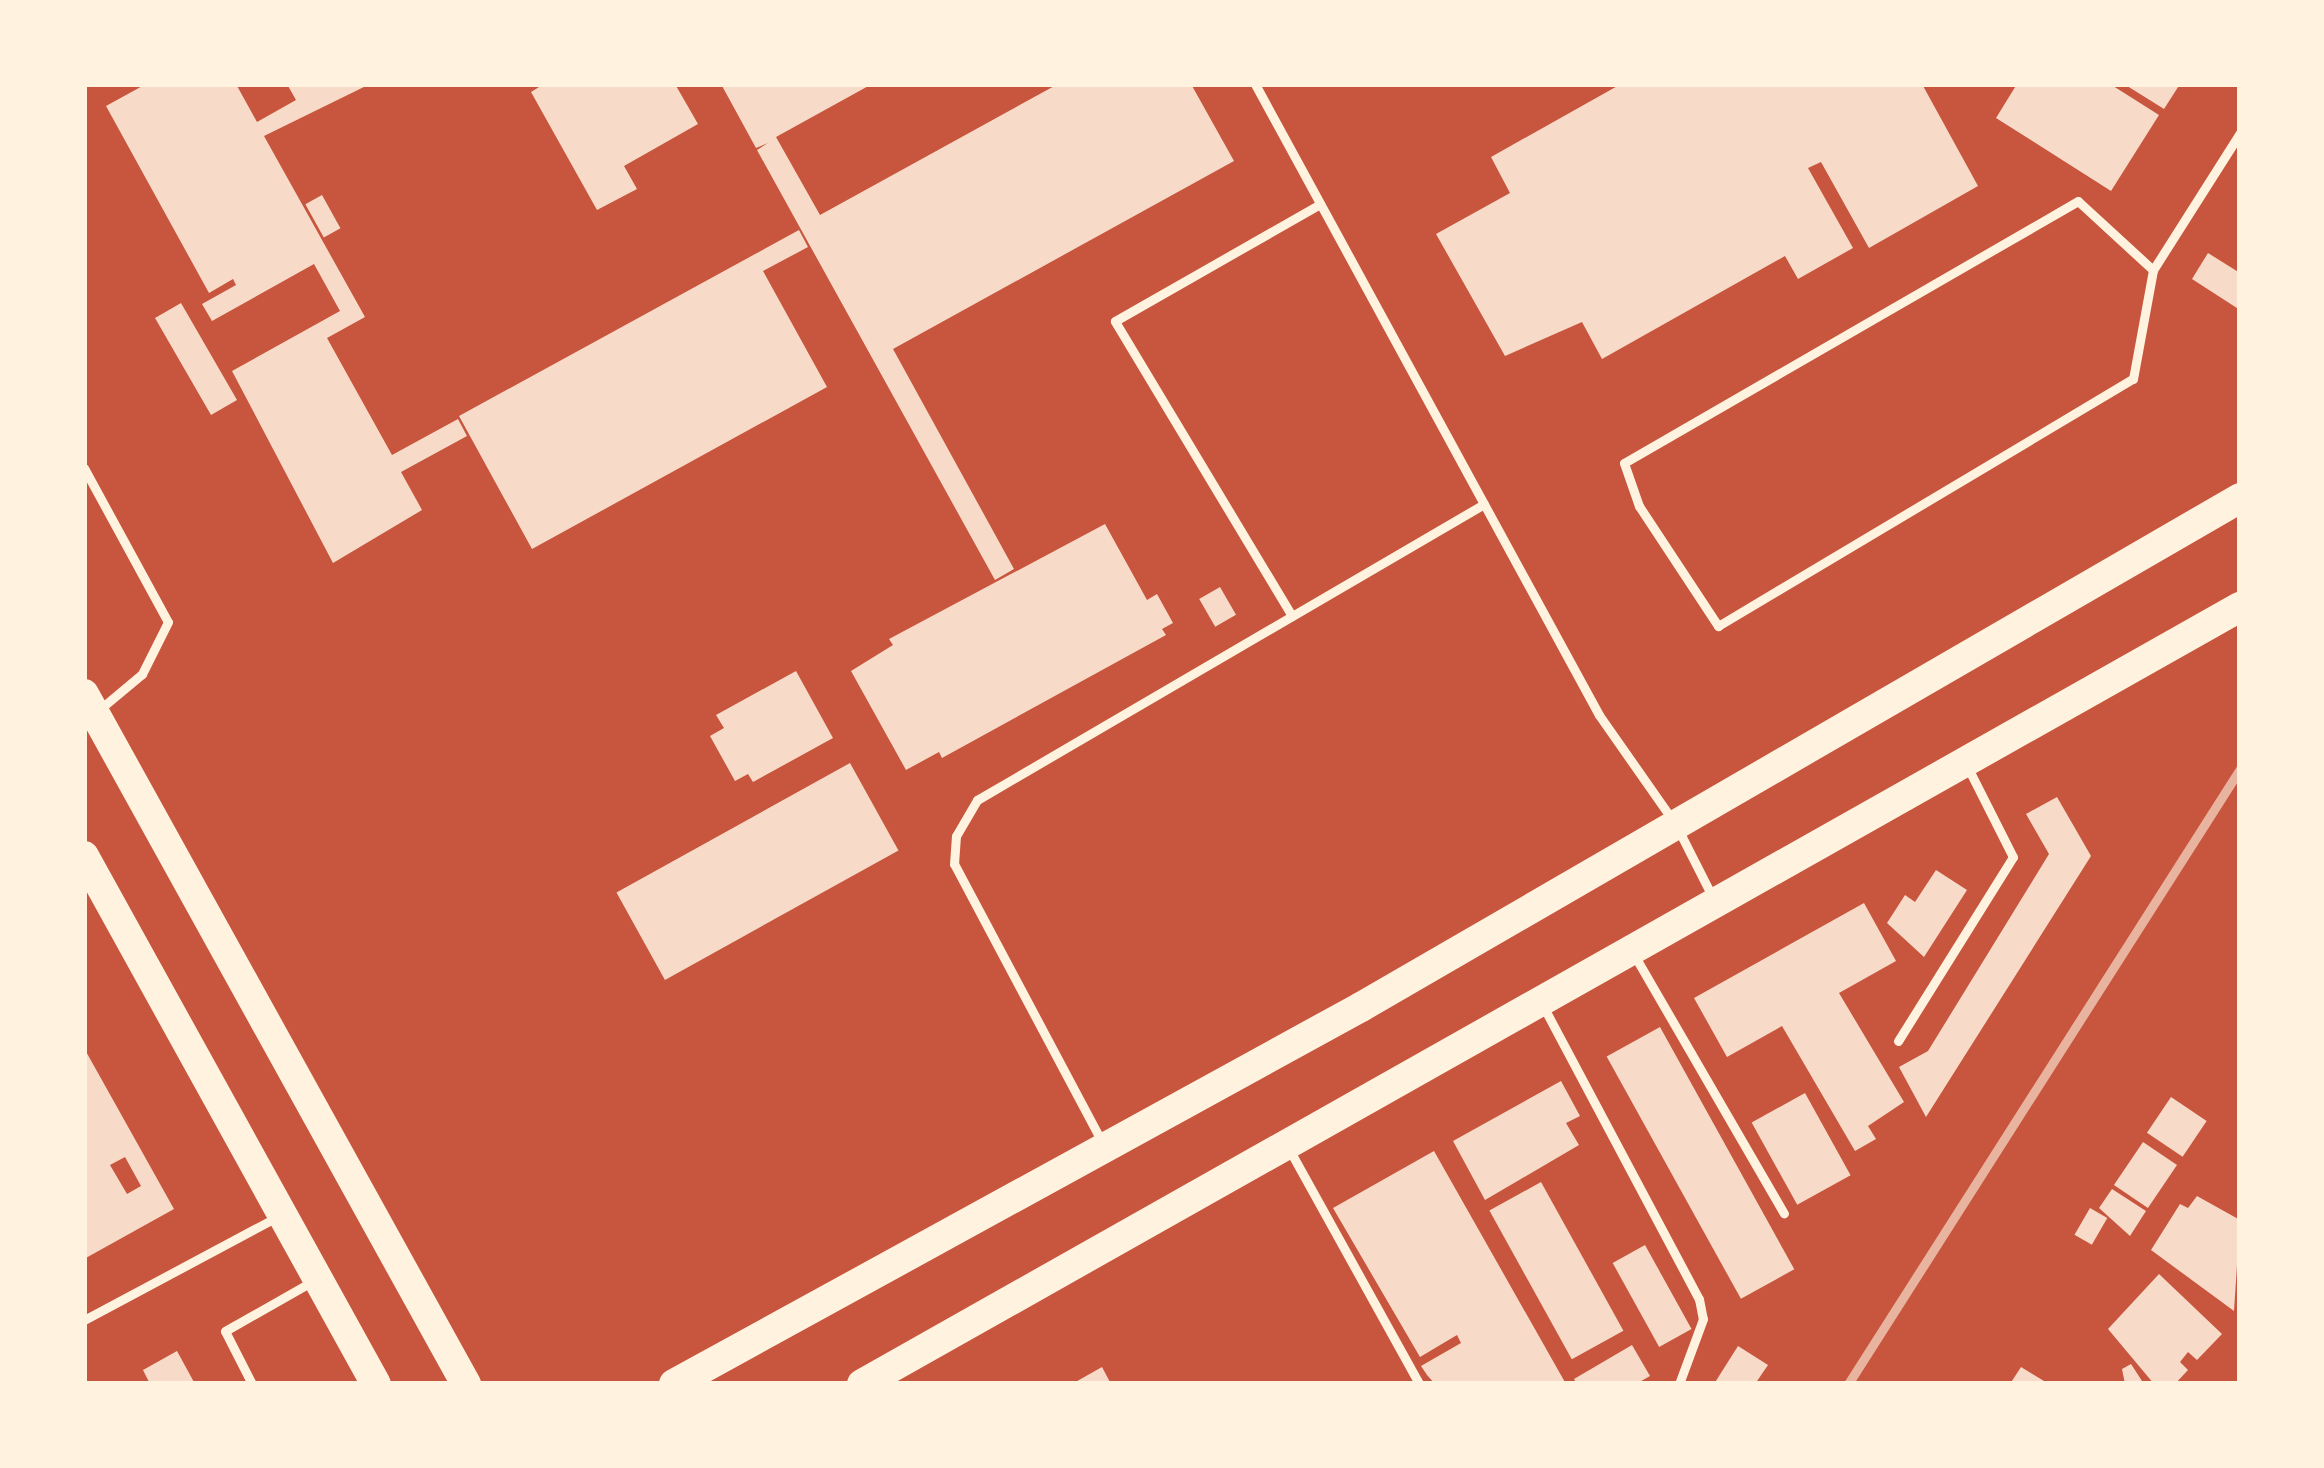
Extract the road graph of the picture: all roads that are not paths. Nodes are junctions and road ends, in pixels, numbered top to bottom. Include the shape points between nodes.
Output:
1 (1255, 84) edge
2 (2240, 133) edge
3 (1320, 204) junction
4 (2153, 270) junction
5 (84, 468) edge
6 (2240, 498) edge
7 (1484, 504) junction
8 (2240, 608) edge
9 (1292, 616) junction
10 (89, 704) edge
11 (1965, 764) junction
12 (1676, 825) junction
13 (84, 856) edge
14 (1716, 905) junction
15 (1633, 953) junction
16 (1542, 1004) junction
17 (1898, 1041) dead end
18 (1289, 1149) junction
19 (1106, 1150) junction
20 (1784, 1213) dead end
21 (282, 1215) junction
22 (317, 1278) junction
23 (84, 1320) edge
24 (252, 1384) edge
25 (376, 1384) edge
26 (466, 1384) edge
27 (674, 1384) edge
28 (862, 1384) edge
29 (1419, 1384) edge
30 (1679, 1384) edge

1 - 3 lane
2 - 4 lane
3 - 7 lane
3 - 9 lane via 1114,321
4 - 4 lane via 2133,379 1718,626 1639,506 1624,463 2078,201
5 - 10 lane via 168,622 142,674
6 - 12 main road
7 - 9 lane
7 - 12 lane via 1599,715
8 - 11 main road
9 - 19 lane via 977,800 956,836 954,863
10 - 26 main road
11 - 14 main road
11 - 17 lane via 2014,857
12 - 14 lane
12 - 19 main road
13 - 21 main road via 102,902
14 - 15 main road
15 - 16 main road
15 - 20 lane
16 - 18 main road
16 - 30 lane via 1700,1299 1703,1319
18 - 28 main road
18 - 29 lane
19 - 27 main road
21 - 22 main road
21 - 23 lane
22 - 24 lane via 225,1331
22 - 25 main road

